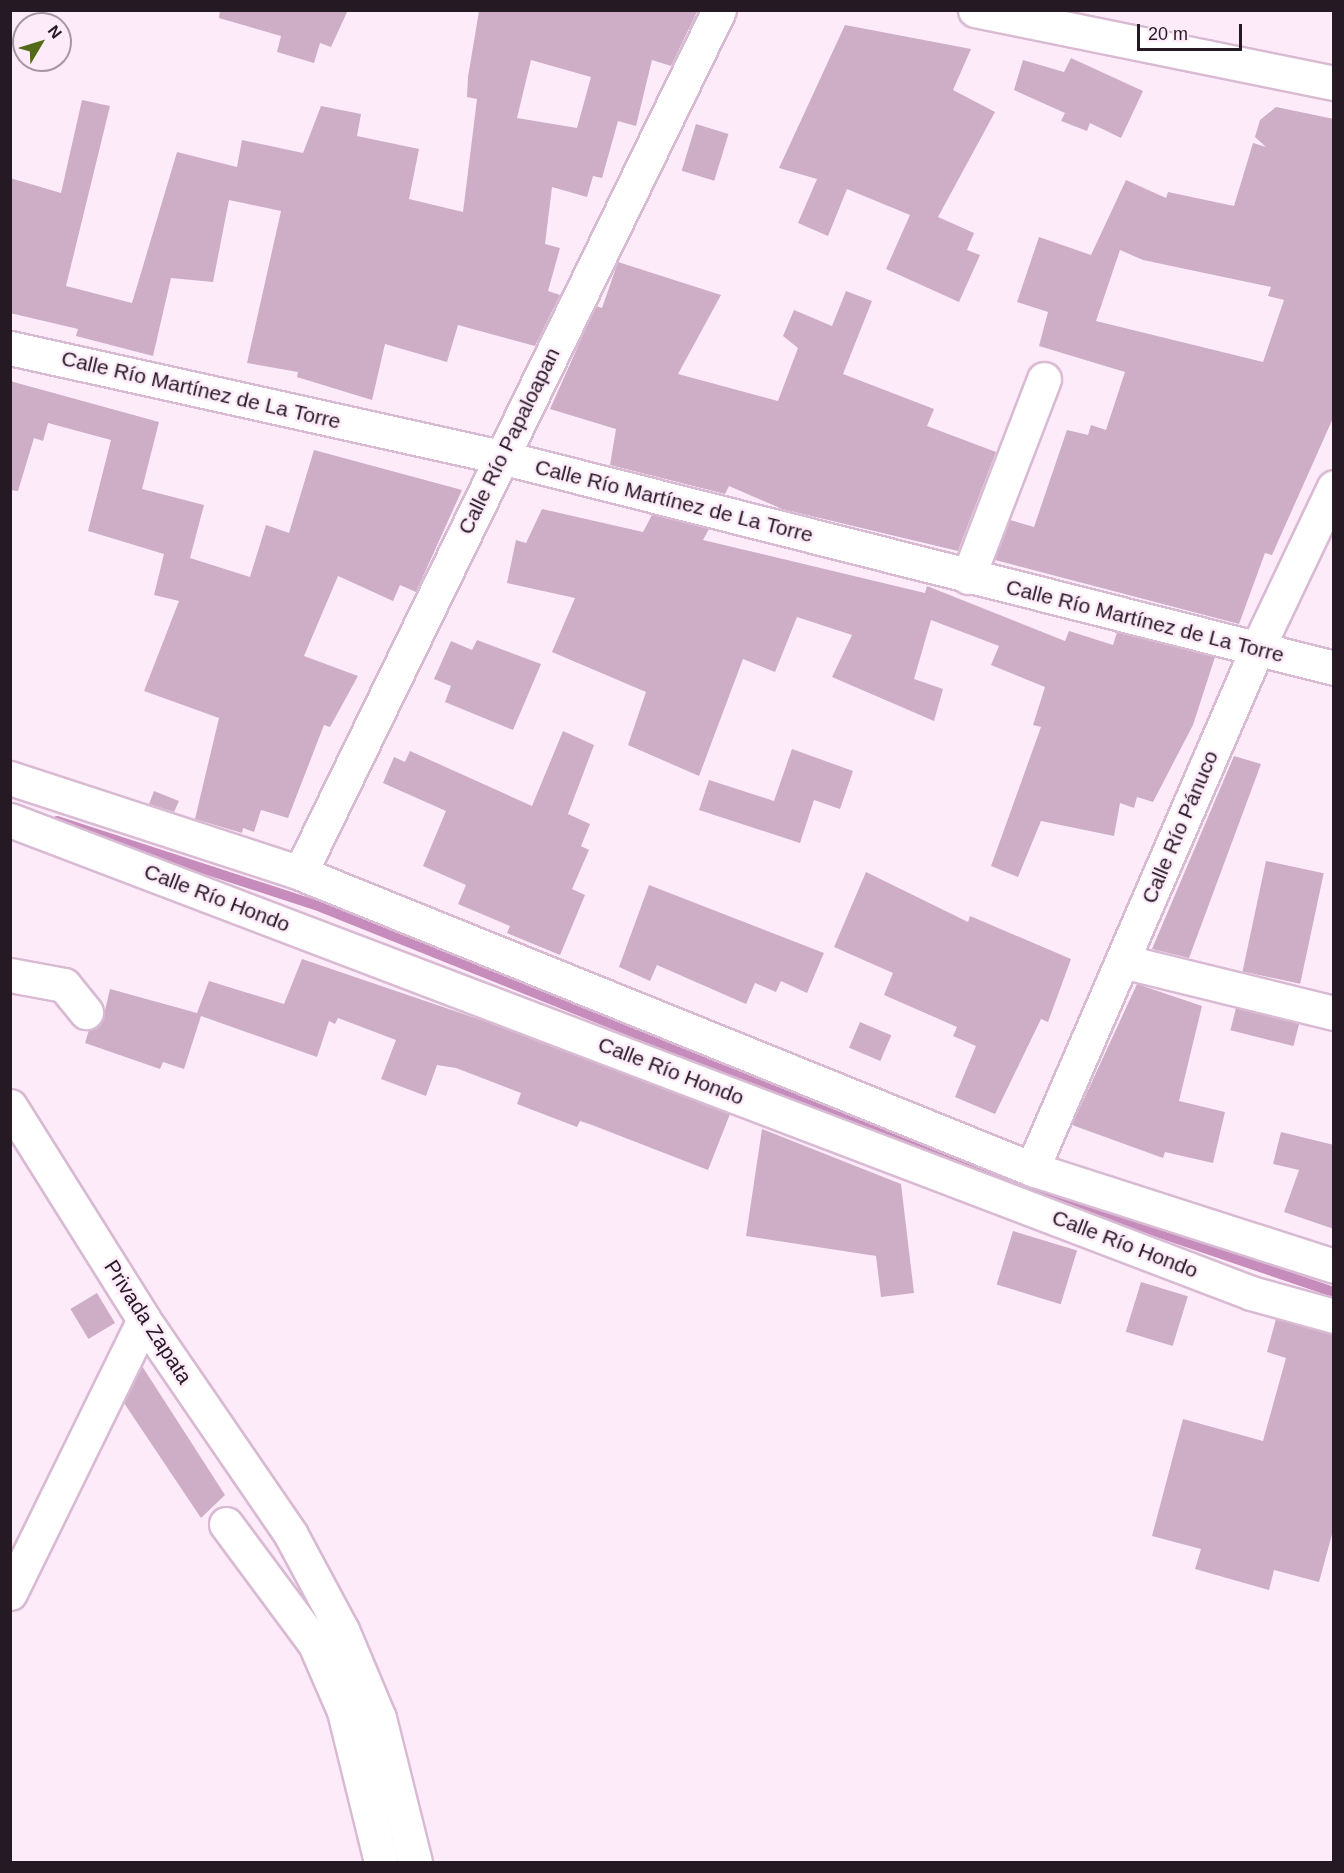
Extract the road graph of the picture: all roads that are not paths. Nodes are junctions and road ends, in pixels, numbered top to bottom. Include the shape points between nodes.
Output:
1 (719, 10) edge
2 (975, 10) edge
3 (1334, 83) edge
4 (10, 348) edge
5 (1044, 379) dead end
6 (501, 457) junction
7 (1334, 487) edge
8 (968, 577) junction
9 (1257, 649) junction
10 (1334, 668) edge
11 (10, 778) edge
12 (10, 820) edge
13 (300, 873) junction
14 (1122, 961) junction
15 (10, 975) edge
16 (86, 1012) dead end
17 (1334, 1013) edge
18 (10, 1106) edge
19 (1032, 1169) junction
20 (1334, 1266) edge
21 (1334, 1316) edge
22 (144, 1320) junction
23 (226, 1524) dead end
24 (291, 1535) junction
25 (267, 1578) junction
26 (10, 1593) edge
27 (381, 1863) edge
28 (415, 1863) edge

1 - 6 street, Calle Río Papaloapan
2 - 3 street
4 - 6 street, Calle Río Martínez de La Torre
5 - 8 street
6 - 8 street, Calle Río Martínez de La Torre
6 - 13 street, Calle Río Papaloapan
7 - 9 street, Calle Río Pánuco
8 - 9 street, Calle Río Martínez de La Torre
9 - 10 street, Calle Río Martínez de La Torre
9 - 14 street, Calle Río Pánuco
11 - 13 street, Calle Río Hondo
12 - 21 street, Calle Río Hondo via 1251,1293
13 - 19 street, Calle Río Hondo
14 - 17 street
14 - 19 street, Calle Río Pánuco
15 - 16 street via 64,985
18 - 22 street, Privada Zapata
19 - 20 street, Calle Río Hondo
22 - 24 street, Privada Zapata
22 - 26 street
23 - 25 street
24 - 25 street
24 - 28 street, Privada Zapata via 342,1630 379,1718
25 - 27 street via 315,1644 344,1711

